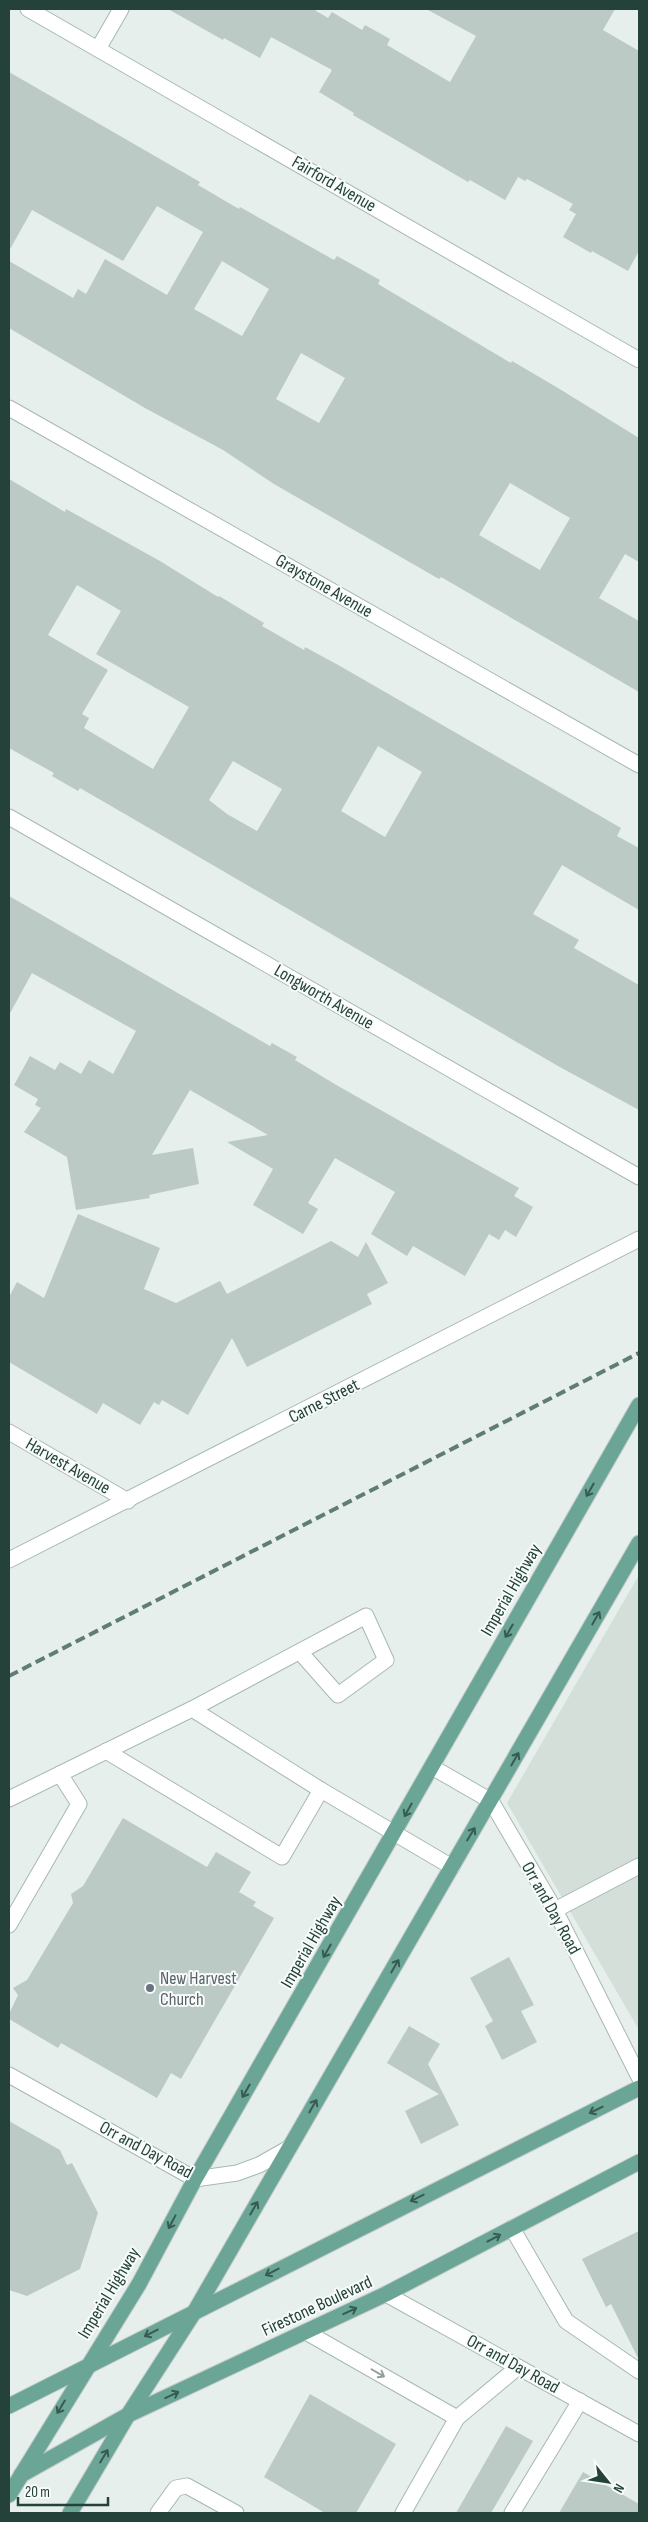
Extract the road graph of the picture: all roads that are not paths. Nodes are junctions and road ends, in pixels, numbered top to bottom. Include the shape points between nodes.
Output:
1 (28, 9) edge
2 (121, 9) edge
3 (98, 48) junction
4 (639, 360) edge
5 (9, 408) edge
6 (639, 765) edge
7 (9, 817) edge
8 (639, 1177) edge
9 (639, 1239) edge
10 (639, 1405) edge
11 (9, 1432) edge
12 (128, 1501) junction
13 (639, 1543) edge
14 (9, 1560) edge
15 (300, 1652) junction
16 (192, 1709) junction
17 (106, 1751) junction
18 (432, 1767) junction
19 (60, 1774) junction
20 (322, 1790) junction
21 (9, 1799) edge
22 (491, 1801) junction
23 (395, 1834) junction
24 (639, 1866) edge
25 (452, 1867) junction
26 (555, 1910) junction
27 (9, 1925) edge
28 (9, 2074) edge
29 (639, 2077) edge
30 (639, 2088) edge
31 (289, 2148) junction
32 (639, 2162) edge
33 (195, 2179) junction
34 (512, 2228) junction
35 (386, 2294) junction
36 (195, 2311) junction
37 (306, 2332) junction
38 (86, 2366) junction
39 (518, 2367) junction
40 (639, 2371) edge
41 (580, 2401) junction
42 (9, 2406) edge
43 (128, 2415) junction
44 (458, 2418) junction
45 (639, 2434) edge
46 (14, 2479) edge
47 (9, 2495) edge
48 (70, 2513) edge
49 (158, 2513) edge
50 (236, 2513) edge
51 (403, 2513) edge
52 (512, 2513) edge

1 - 3 street, Fairford Avenue
2 - 3 street
3 - 4 street, Fairford Avenue
5 - 6 street, Graystone Avenue
7 - 8 street, Longworth Avenue
9 - 12 street, Carne Street
10 -> 18 main road, Imperial Highway
11 - 12 street, Harvest Avenue
12 - 14 street, Carne Street
22 -> 13 main road
15 - 15 street via 366,1616 386,1660 338,1695
15 - 16 street
16 - 17 street
16 - 20 street
17 - 19 street
17 - 20 street via 282,1857
18 - 22 street, Orr and Day Road
18 -> 23 main road, Imperial Highway
19 - 21 street
19 - 27 street via 79,1804
20 - 23 street
25 -> 22 main road
22 - 26 street, Orr and Day Road
23 - 25 street
23 -> 33 main road, Imperial Highway
24 - 26 street
31 -> 25 main road
26 - 29 street, Orr and Day Road
28 - 33 street, Orr and Day Road
30 -> 36 main road
31 - 33 street, Orr and Day Road via 238,2173
36 -> 31 main road
32 - 34 main road, Firestone Boulevard
33 -> 38 main road, Imperial Highway via 139,2284
35 -> 34 main road, Firestone Boulevard
34 - 40 street via 566,2321
37 -> 35 main road, Firestone Boulevard
35 - 39 street, Orr and Day Road
36 -> 38 main road
36 - 43 main road
43 -> 37 main road, Firestone Boulevard
37 -> 44 street
38 - 42 main road
38 -> 46 main road, Imperial Highway
39 - 41 street, Orr and Day Road
39 - 44 street
41 - 45 street, Orr and Day Road
41 - 52 street
43 - 46 main road, Firestone Boulevard
48 -> 43 main road
44 - 51 street
46 - 47 main road, Imperial Highway
49 - 50 street via 176,2488 187,2486

